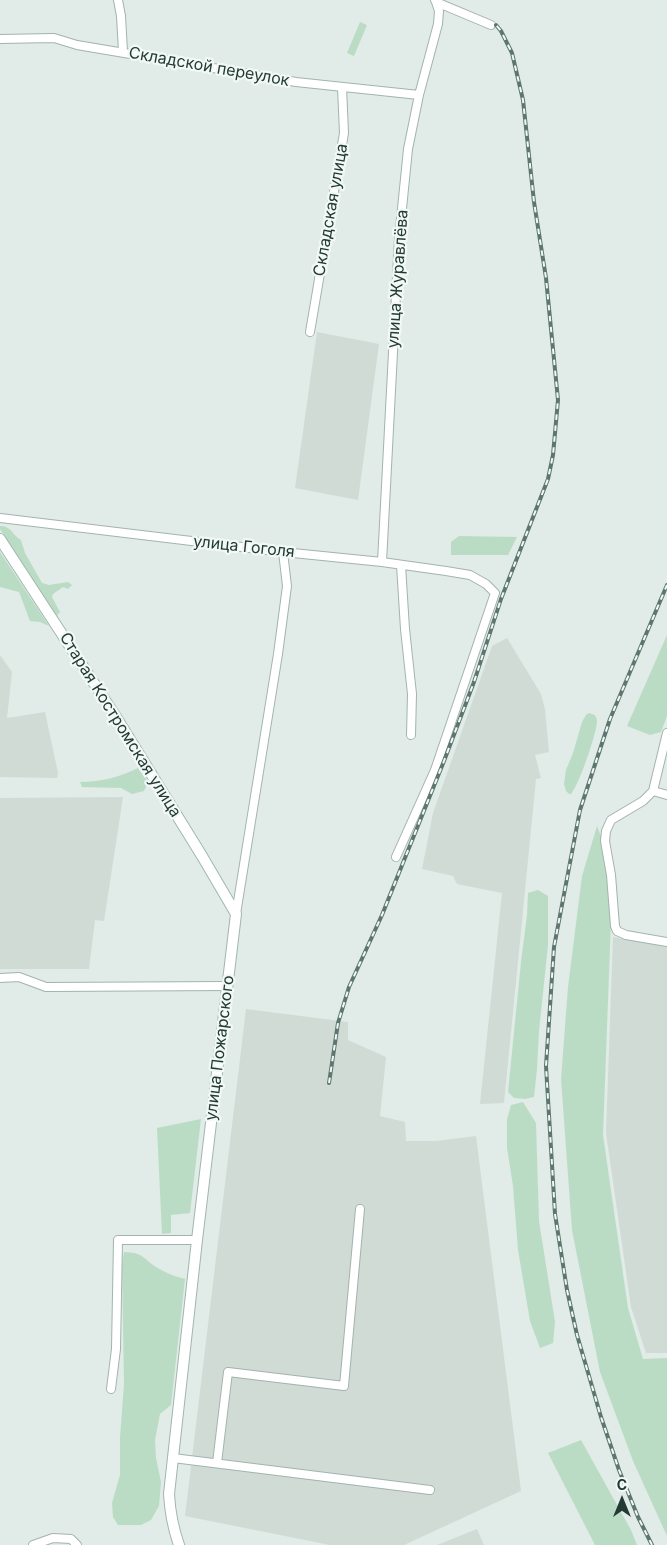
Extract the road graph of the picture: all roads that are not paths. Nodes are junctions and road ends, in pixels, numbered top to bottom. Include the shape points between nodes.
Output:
1 (118, 0) edge
2 (436, 1) edge
3 (491, 25) dead end
4 (0, 40) edge
5 (123, 52) junction
6 (342, 87) junction
7 (419, 95) junction
8 (310, 332) dead end
9 (0, 518) edge
10 (0, 538) edge
11 (283, 552) junction
12 (382, 562) junction
13 (401, 565) junction
14 (667, 733) edge
15 (411, 735) dead end
16 (652, 791) junction
17 (667, 795) edge
18 (396, 857) dead end
19 (236, 914) junction
20 (667, 942) edge
21 (0, 978) edge
22 (228, 986) junction
23 (360, 1209) dead end
24 (197, 1240) junction
25 (112, 1389) dead end
26 (173, 1458) junction
27 (217, 1463) junction
28 (430, 1490) dead end
29 (33, 1545) edge
30 (78, 1545) edge
31 (179, 1545) edge

1 - 5 street
2 - 3 street
2 - 7 street, улица Журавлёва via 438,24
4 - 5 street, Складской переулок via 54,38
5 - 6 street, Складской переулок
6 - 7 street, Складской переулок
6 - 8 street, Складская улица via 344,133
7 - 12 street, улица Журавлёва via 408,149 399,238
9 - 11 street, улица Гоголя
10 - 19 street, Старая Костромская улица via 126,734
11 - 12 street, улица Гоголя
11 - 19 street, улица Пожарского via 287,586
12 - 13 street, улица Гоголя
13 - 15 street via 412,694
13 - 18 street, улица Гоголя via 470,576 495,593 435,770
14 - 16 street
16 - 17 street
16 - 20 street via 643,801 611,820 606,840 617,931
19 - 22 street, улица Пожарского
21 - 22 street via 19,977 46,987
22 - 24 street, улица Пожарского
23 - 27 street via 344,1386 228,1372
24 - 25 street via 118,1240
24 - 26 street, улица Пожарского
26 - 27 street
26 - 31 street, улица Пожарского via 170,1512
27 - 28 street
29 - 30 street via 53,1538 70,1539

